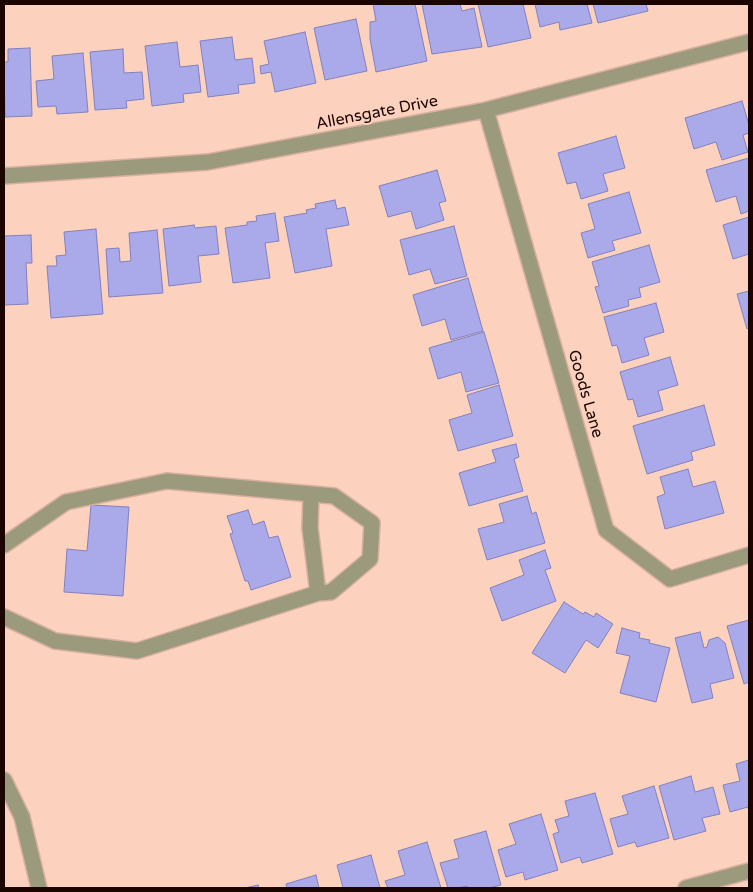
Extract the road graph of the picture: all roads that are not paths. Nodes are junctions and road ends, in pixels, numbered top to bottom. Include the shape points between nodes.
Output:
1 (749, 42) edge
2 (486, 110) junction
3 (4, 176) edge
4 (311, 494) junction
5 (4, 544) edge
6 (749, 556) edge
7 (318, 593) junction
8 (4, 617) edge
9 (4, 780) edge
10 (749, 870) edge
11 (38, 888) edge
12 (686, 888) edge

1 - 2 street, Allensgate Drive
2 - 3 street, Allensgate Drive via 208,162
2 - 6 street, Goods Lane via 606,530 670,579
4 - 5 street via 167,481 66,502
4 - 7 street via 310,528
4 - 7 street via 334,496 372,523 370,559 331,592
7 - 8 street via 137,651 55,641
9 - 11 street via 22,817
10 - 12 street

